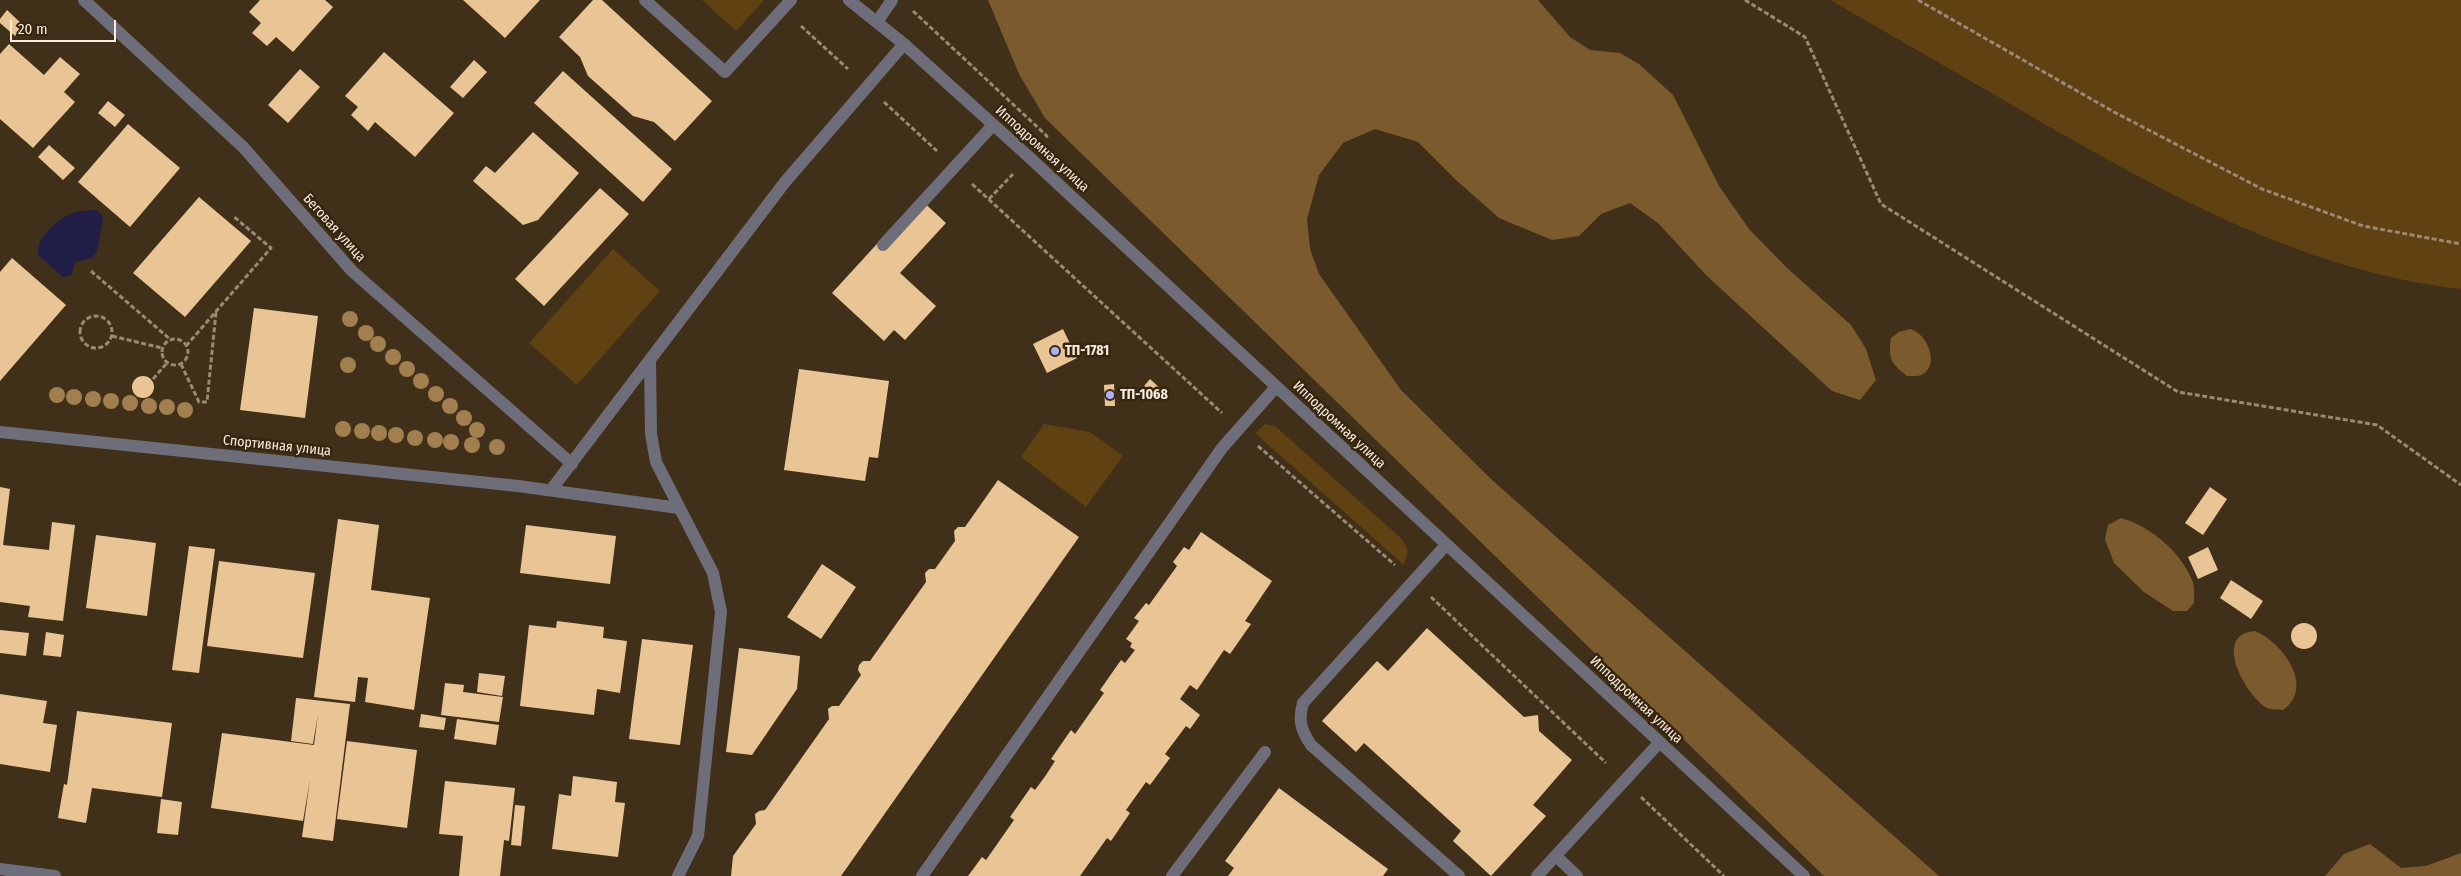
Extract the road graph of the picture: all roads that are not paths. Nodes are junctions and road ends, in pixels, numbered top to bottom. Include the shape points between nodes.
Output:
1 (84, 0) edge
2 (645, 0) edge
3 (791, 0) edge
4 (849, 0) edge
5 (892, 0) edge
6 (877, 22) junction
7 (904, 44) junction
8 (993, 125) junction
9 (883, 245) dead end
10 (650, 360) junction
11 (1276, 387) junction
12 (0, 432) edge
13 (572, 464) junction
14 (551, 490) junction
15 (679, 508) junction
16 (1446, 545) junction
17 (1659, 743) junction
18 (1266, 752) dead end
19 (1556, 856) junction
20 (0, 869) edge
21 (55, 876) edge
22 (678, 876) edge
23 (922, 876) edge
24 (1172, 876) edge
25 (1459, 876) edge
26 (1537, 876) edge
27 (1577, 876) edge
28 (1804, 876) edge

1 - 13 street, Беговая улица via 243,147 352,271
2 - 3 street via 725,72
4 - 6 street, Ипподромная улица
5 - 6 street
6 - 7 street, Ипподромная улица
7 - 8 street, Ипподромная улица
7 - 10 street via 785,182
8 - 9 street
8 - 11 street, Ипподромная улица
10 - 13 street
10 - 15 street via 651,434 656,462
11 - 16 street, Ипподромная улица
11 - 23 street via 1222,448
12 - 14 street, Спортивная улица
13 - 14 street
14 - 15 street, Спортивная улица
15 - 22 street via 713,572 722,612 698,836
16 - 17 street, Ипподромная улица
16 - 25 street via 1303,703 1300,715 1301,730 1311,745
17 - 19 street
17 - 28 street, Ипподромная улица
18 - 24 street
19 - 26 street
19 - 27 street
20 - 21 street

